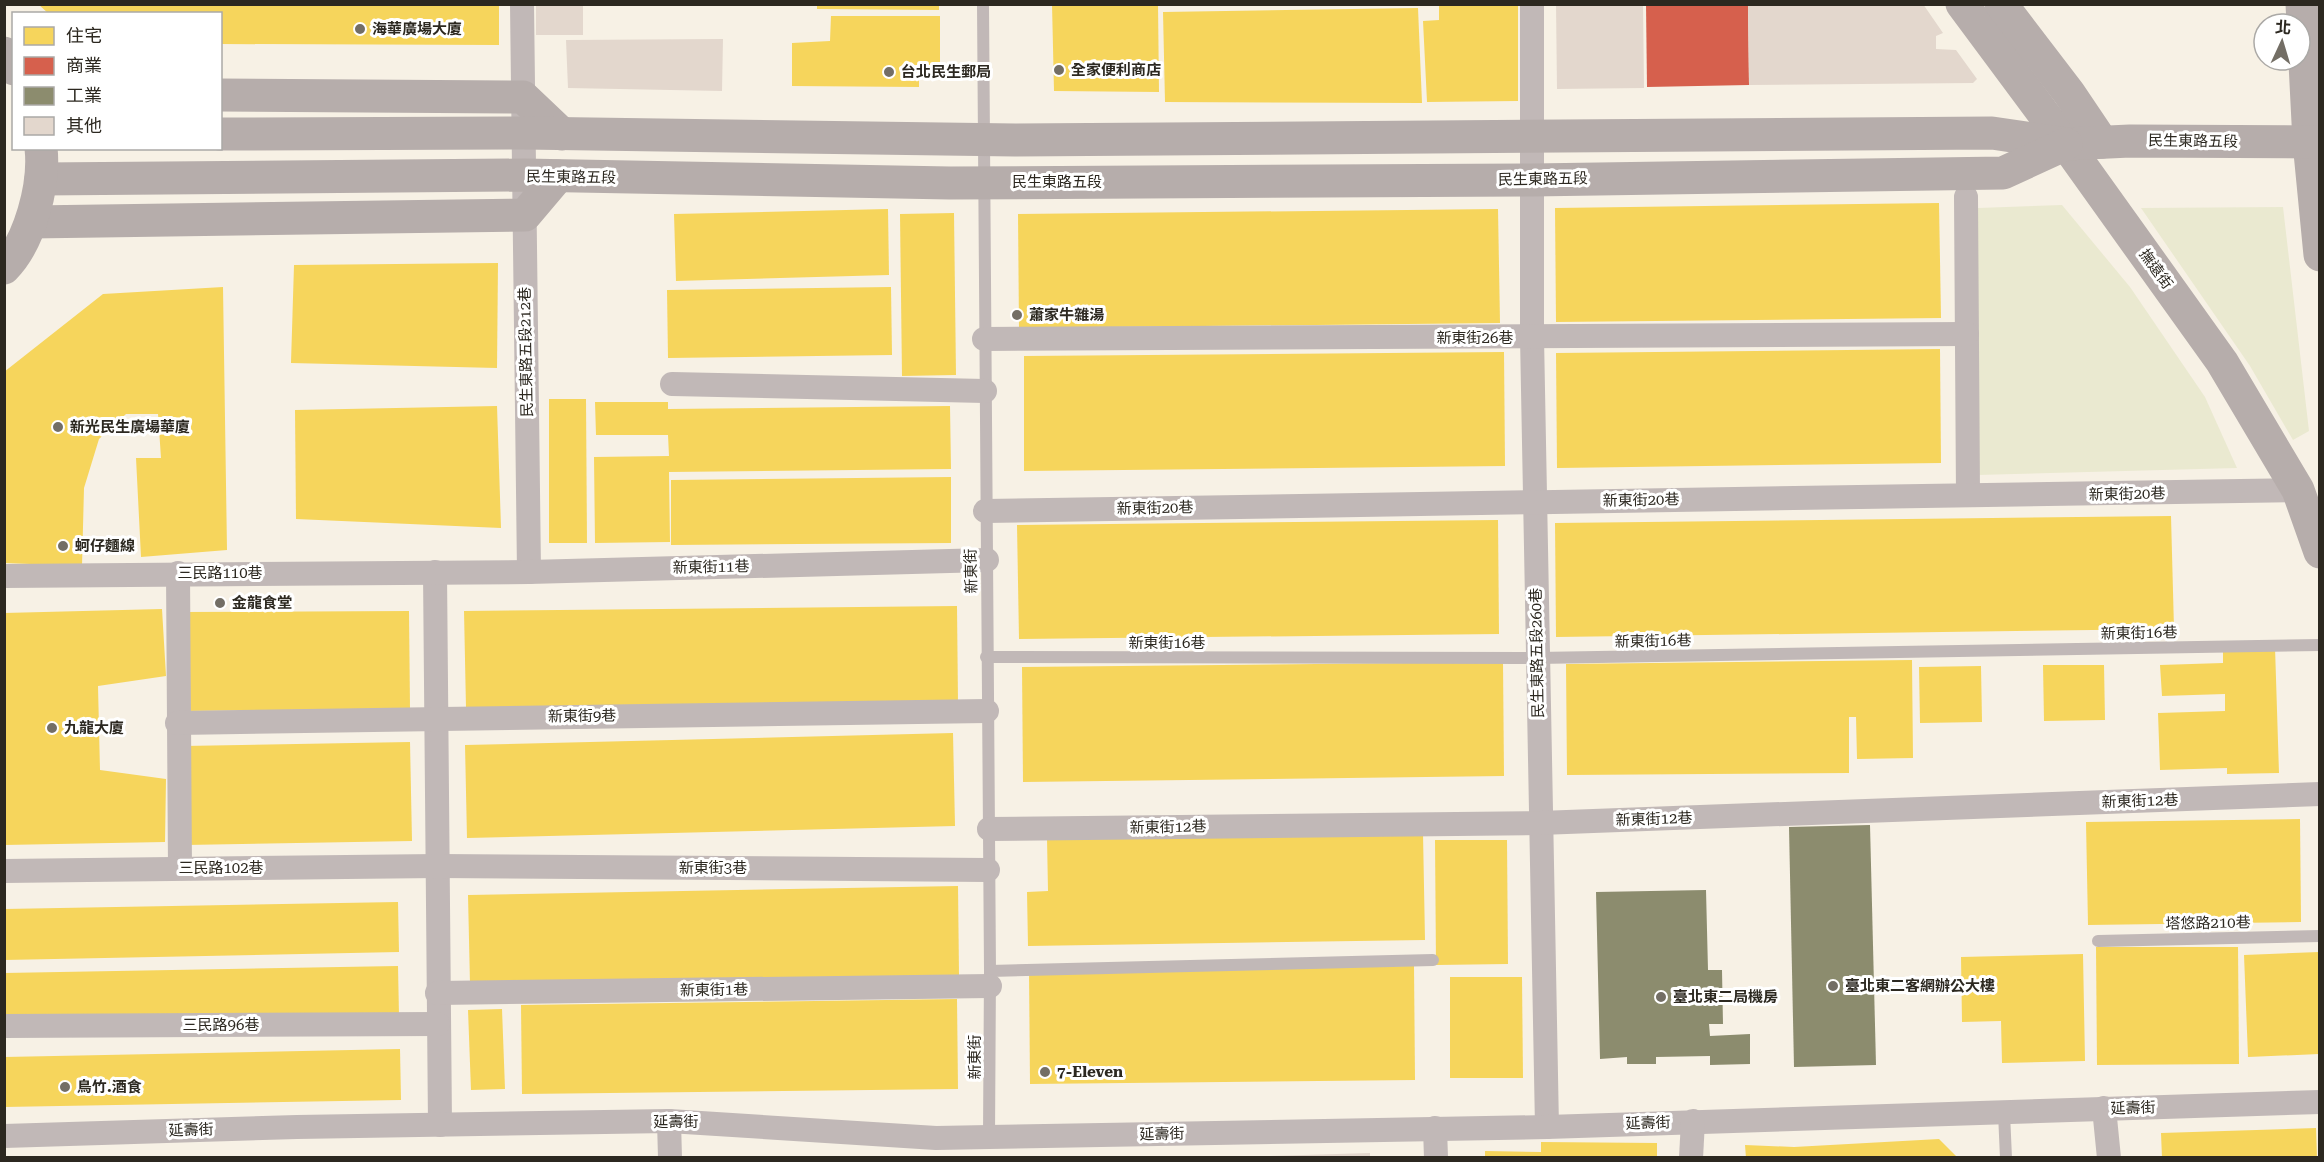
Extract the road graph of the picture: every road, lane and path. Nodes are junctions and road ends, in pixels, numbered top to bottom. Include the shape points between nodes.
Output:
1 (522, 4) edge
2 (983, 4) edge
3 (1532, 4) edge
4 (1962, 4) edge
5 (2001, 4) edge
6 (2302, 4) edge
7 (4, 53) edge
8 (12, 66) edge
9 (222, 94) edge
10 (523, 97) junction
11 (523, 133) junction
12 (222, 134) edge
13 (562, 134) junction
14 (1532, 138) junction
15 (985, 140) junction
16 (2102, 142) junction
17 (2314, 142) edge
18 (2066, 144) junction
19 (41, 164) edge
20 (524, 176) junction
21 (558, 176) junction
22 (1532, 180) junction
23 (984, 181) junction
24 (1965, 197) dead end
25 (525, 215) junction
26 (31, 222) junction
27 (2319, 255) edge
28 (4, 268) edge
29 (1967, 334) junction
30 (1532, 338) junction
31 (984, 339) junction
32 (672, 384) dead end
33 (985, 391) junction
34 (2298, 490) junction
35 (1968, 495) junction
36 (1534, 501) junction
37 (985, 511) junction
38 (2319, 552) edge
39 (987, 560) junction
40 (435, 572) junction
41 (529, 572) junction
42 (178, 573) junction
43 (4, 576) edge
44 (2319, 645) edge
45 (987, 657) junction
46 (1538, 658) junction
47 (987, 711) junction
48 (435, 718) junction
49 (177, 723) junction
50 (2319, 794) edge
51 (1540, 823) junction
52 (989, 829) junction
53 (438, 866) junction
54 (180, 868) junction
55 (988, 870) junction
56 (4, 871) edge
57 (2319, 936) edge
58 (2097, 940) dead end
59 (1432, 960) dead end
60 (990, 978) junction
61 (437, 993) junction
62 (438, 1023) junction
63 (4, 1026) edge
64 (2319, 1102) edge
65 (2104, 1108) junction
66 (2004, 1113) junction
67 (669, 1121) junction
68 (1693, 1122) junction
69 (441, 1125) junction
70 (1547, 1127) junction
71 (1435, 1128) junction
72 (4, 1136) edge
73 (989, 1137) junction
74 (670, 1158) edge
75 (1436, 1158) edge
76 (1691, 1158) edge
77 (2006, 1158) edge
78 (2109, 1158) edge

1 - 10 street, 民生東路五段212巷
2 - 15 lane, 新東街
3 - 14 street, 民生東路五段260巷
4 - 18 street, 撫遠街
5 - 16 street
6 - 17 street
7 - 8 street
9 - 10 street
10 - 11 street, 民生東路五段212巷
10 - 13 street
11 - 12 street, 民生東路五段
11 - 13 street, 民生東路五段
11 - 20 street, 民生東路五段212巷
13 - 15 street, 民生東路五段
14 - 15 street, 民生東路五段
14 - 18 street, 民生東路五段 via 1992,133
14 - 22 street, 民生東路五段260巷
15 - 23 lane, 新東街
16 - 17 street, 民生東路五段
16 - 18 street, 民生東路五段
17 - 27 street
18 - 22 street, 民生東路五段 via 2003,173
18 - 34 street, 撫遠街 via 2222,362
19 - 20 street, 民生東路五段
19 - 26 street
20 - 21 street, 民生東路五段
20 - 25 street, 民生東路五段212巷
21 - 23 street, 民生東路五段
21 - 25 street
22 - 23 street, 民生東路五段
22 - 30 street, 民生東路五段260巷
23 - 31 lane, 新東街
24 - 29 street
25 - 26 street
25 - 41 street, 民生東路五段212巷
26 - 28 street
29 - 30 street, 新東街26巷
29 - 35 street
30 - 31 street, 新東街26巷
30 - 36 street, 民生東路五段260巷
31 - 33 lane, 新東街
32 - 33 street
33 - 37 lane, 新東街
34 - 35 street, 新東街20巷
34 - 38 street, 撫遠街
35 - 36 street, 新東街20巷
36 - 37 street, 新東街20巷
36 - 46 street, 民生東路五段260巷
37 - 39 lane, 新東街
39 - 41 street, 新東街11巷
39 - 45 lane, 新東街
40 - 41 street, 新東街11巷
40 - 42 street, 三民路110巷
40 - 48 street
42 - 43 street, 三民路110巷
42 - 49 street
44 - 46 lane, 新東街16巷
45 - 46 lane, 新東街16巷
45 - 47 lane, 新東街
46 - 51 street, 民生東路五段260巷
47 - 48 street, 新東街9巷
47 - 52 lane, 新東街
48 - 49 street, 新東街9巷
48 - 53 street
49 - 54 street
50 - 51 street, 新東街12巷
51 - 52 street, 新東街12巷
51 - 70 street, 民生東路五段260巷
52 - 55 lane, 新東街
53 - 54 street, 三民路102巷
53 - 55 street, 新東街3巷
53 - 61 street
54 - 56 street, 三民路102巷
55 - 60 lane, 新東街
57 - 58 lane, 塔悠路210巷
59 - 60 lane
60 - 61 street, 新東街1巷
60 - 73 lane, 新東街
61 - 62 street
62 - 63 street, 三民路96巷
62 - 69 street
64 - 65 street, 延壽街
65 - 66 street, 延壽街
65 - 78 street
66 - 68 street, 延壽街
66 - 77 lane
67 - 69 street, 延壽街
67 - 73 street, 延壽街 via 936,1138
67 - 74 street
68 - 70 street, 延壽街
68 - 76 street
69 - 72 street, 延壽街
70 - 71 street, 延壽街
71 - 73 street, 延壽街
71 - 75 street

